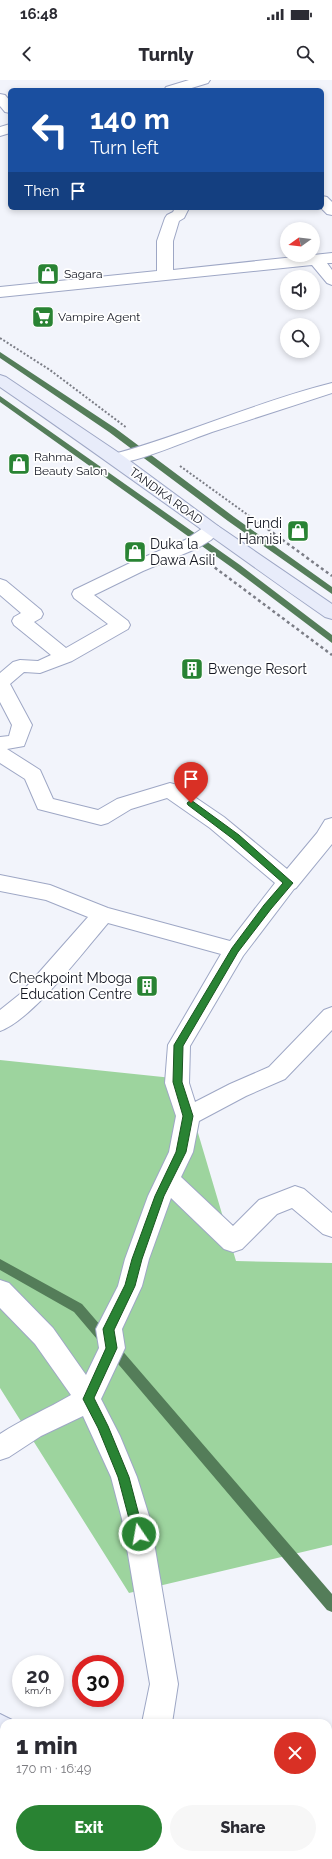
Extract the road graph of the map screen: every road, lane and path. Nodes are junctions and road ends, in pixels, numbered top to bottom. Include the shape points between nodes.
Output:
1 (198, 81) edge
2 (177, 88) edge
3 (211, 88) edge
4 (1, 90) edge
5 (8, 106) edge
6 (324, 202) edge
7 (181, 210) edge
8 (332, 211) edge
9 (332, 258) edge
10 (320, 260) edge
11 (300, 262) edge
12 (318, 262) edge
13 (165, 274) junction
14 (332, 280) edge
15 (0, 292) edge
16 (0, 380) edge
17 (332, 388) edge
18 (116, 459) junction
19 (212, 530) junction
20 (0, 585) edge
21 (332, 614) edge
22 (65, 657) junction
23 (0, 744) edge
24 (0, 754) edge
25 (332, 825) edge
26 (0, 883) edge
27 (289, 883) junction
28 (103, 914) junction
29 (235, 950) junction
30 (332, 1016) edge
31 (0, 1022) edge
32 (188, 1116) junction
33 (168, 1180) junction
34 (332, 1227) edge
35 (0, 1291) edge
36 (88, 1399) junction
37 (0, 1448) edge
38 (157, 1719) edge

1 - 2 street
1 - 3 street
4 - 5 street
6 - 8 street
7 - 13 street via 179,215 172,218 165,241
9 - 10 street
11 - 13 street
12 - 14 street
13 - 15 street
16 - 18 street, TANDIKA ROAD
17 - 18 street
18 - 19 street, TANDIKA ROAD
19 - 21 street, TANDIKA ROAD
19 - 22 street via 188,548 155,559 81,594 121,625
20 - 22 street via 34,614 21,621
22 - 23 street via 40,667 20,666 0,683 22,725 17,741
24 - 27 street via 33,775 45,804 101,818 124,804 170,790 201,809
25 - 27 street via 325,838
26 - 28 street via 50,894
27 - 29 street
28 - 29 street
28 - 31 street via 28,1000
29 - 32 street via 179,1045 177,1082
30 - 32 street via 277,1073
32 - 33 street via 181,1152
33 - 34 street via 233,1242 268,1207 295,1196
33 - 36 street via 137,1259 130,1286 108,1329 112,1348
35 - 36 street via 44,1336
36 - 37 street
36 - 38 street via 121,1471 136,1519 164,1684

